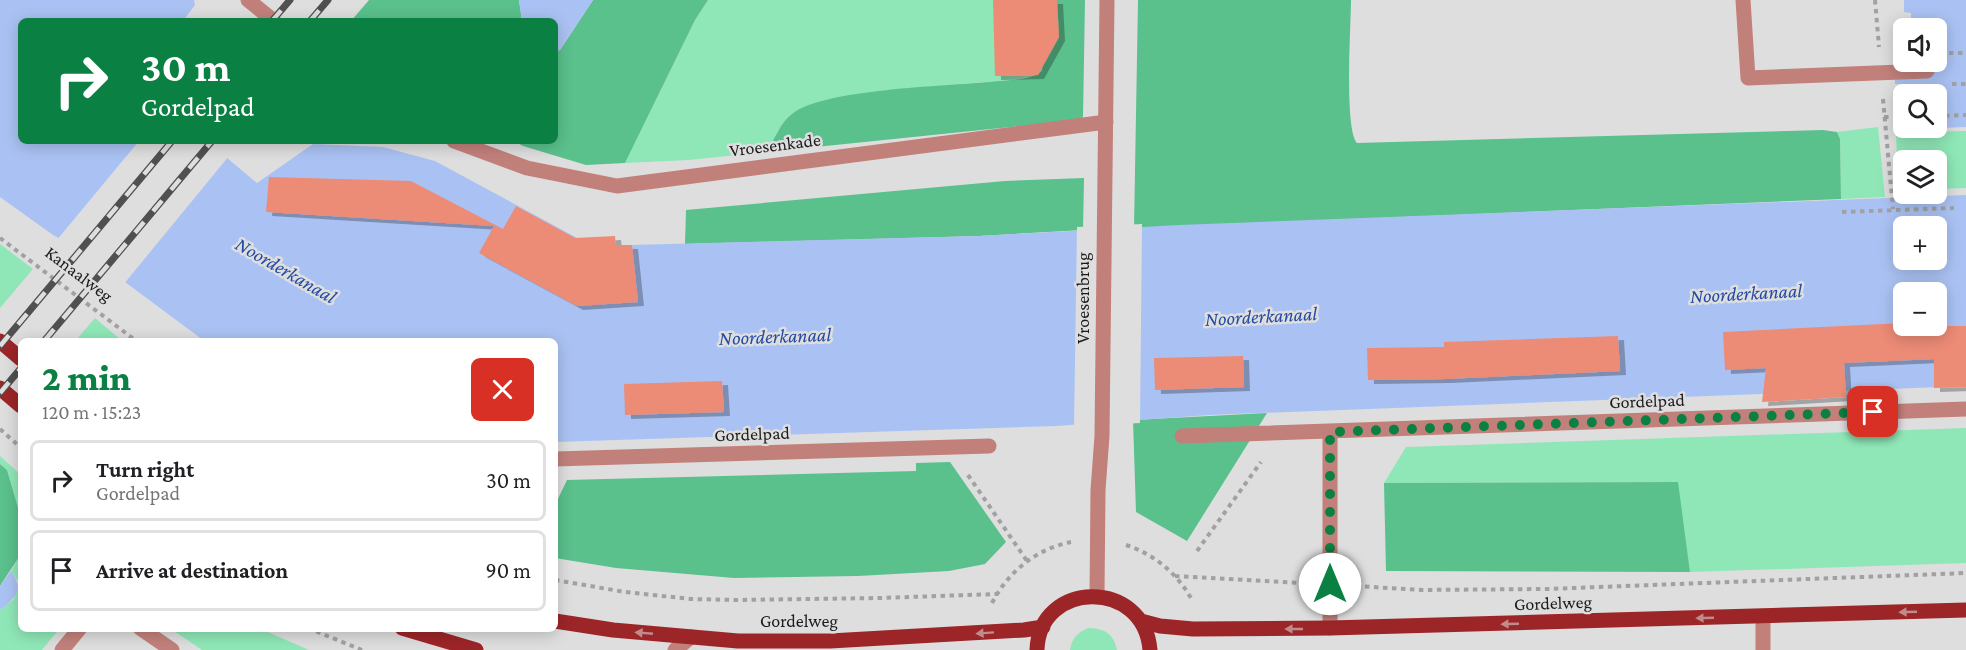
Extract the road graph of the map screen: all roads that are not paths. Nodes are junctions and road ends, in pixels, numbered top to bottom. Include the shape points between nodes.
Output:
1 (249, 0) edge
2 (1107, 0) edge
3 (1743, 0) edge
4 (270, 18) edge
5 (1901, 72) edge
6 (1106, 122) junction
7 (462, 144) edge
8 (0, 341) edge
9 (18, 356) edge
10 (0, 387) edge
11 (18, 403) edge
12 (1966, 409) edge
13 (1330, 432) junction
14 (1182, 436) dead end
15 (989, 446) dead end
16 (558, 459) edge
17 (1097, 596) junction
18 (1966, 610) edge
19 (1763, 617) junction
20 (558, 621) edge
21 (1141, 621) junction
22 (1043, 627) junction
23 (1330, 628) junction
24 (77, 632) edge
25 (146, 632) edge
26 (415, 632) edge
27 (691, 637) junction
28 (62, 650) edge
29 (172, 650) edge
30 (476, 650) edge
31 (675, 650) edge
32 (1037, 650) edge
33 (1150, 650) edge
34 (1763, 650) edge

1 - 4 street
2 - 6 street, Vroesenbrug
3 - 5 street via 1748,78
6 - 7 street, Vroesenkade via 617,186 527,168
6 - 17 street, Vroesenbrug
8 - 9 main road
10 - 11 main road
12 - 13 street, Gordelpad
13 - 14 street, Gordelpad
13 - 23 street
15 - 16 street, Gordelpad
17 - 21 main road via 1118,601
17 - 22 main road via 1065,603
18 -> 19 main road, Gordelweg
19 -> 23 main road, Gordelweg
19 - 34 street
27 -> 20 main road, Gordelweg
23 -> 21 main road, Gordelweg via 1193,629
21 - 33 main road
22 -> 27 main road, Gordelweg via 830,641
22 - 32 main road
24 - 28 street
25 - 29 street
26 - 30 main road
27 - 31 street

